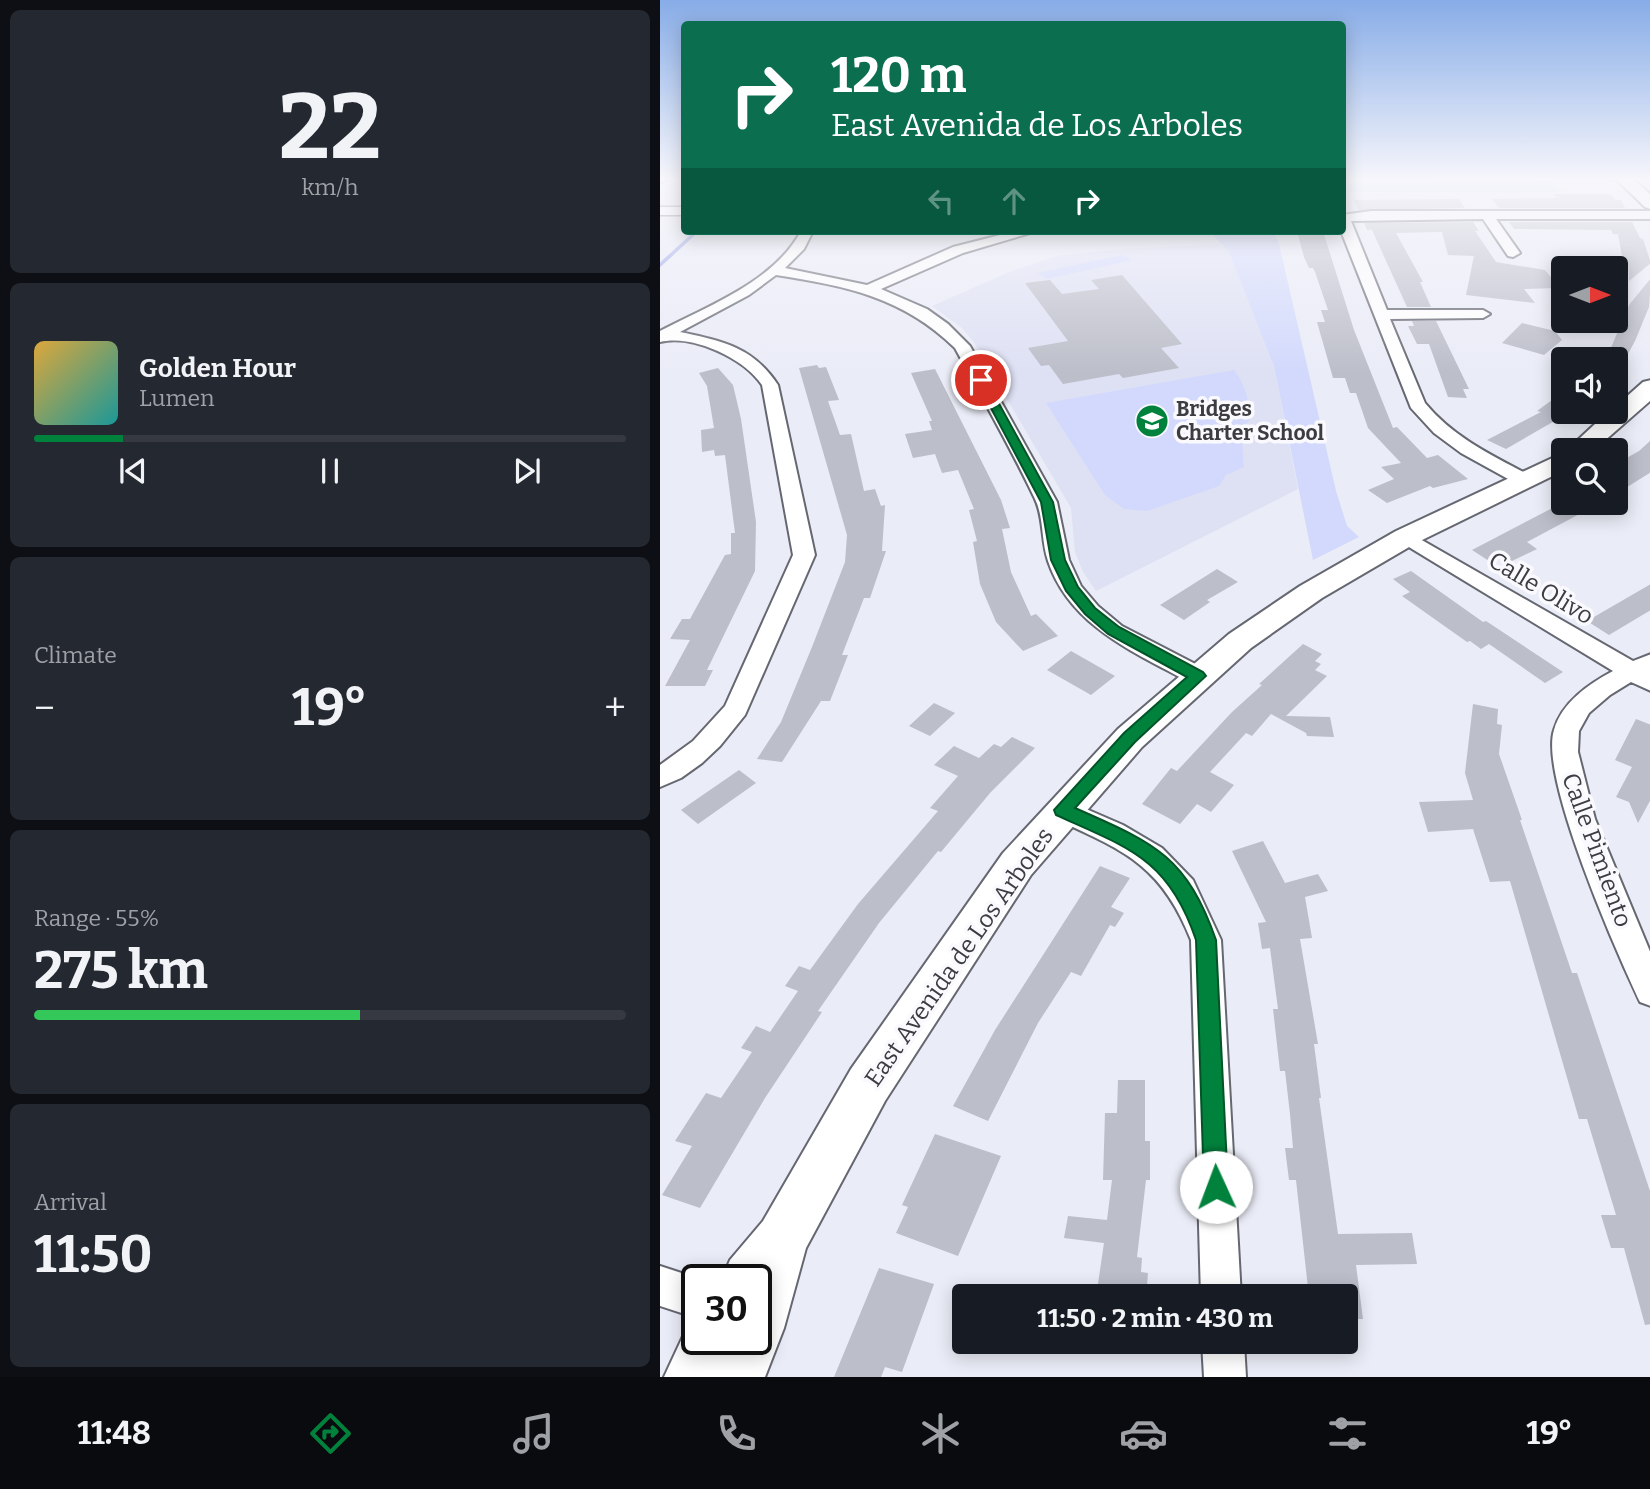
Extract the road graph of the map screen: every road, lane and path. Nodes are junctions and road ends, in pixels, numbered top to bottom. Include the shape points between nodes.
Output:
1 (802, 243) edge
2 (984, 243) edge
3 (1352, 243) edge
4 (1506, 243) edge
5 (1513, 253) dead end
6 (774, 271) junction
7 (869, 289) junction
8 (1483, 314) dead end
9 (1381, 315) junction
10 (663, 336) edge
11 (1650, 387) edge
12 (1593, 438) edge
13 (1551, 467) edge
14 (1526, 481) junction
15 (1406, 537) junction
16 (1644, 672) edge
17 (1198, 676) junction
18 (660, 777) edge
19 (1063, 810) junction
20 (1650, 992) edge
21 (772, 1268) edge
22 (1220, 1284) edge
23 (660, 1286) edge
24 (681, 1293) edge
25 (1224, 1354) edge
26 (703, 1355) edge
27 (743, 1355) edge
28 (693, 1377) edge
29 (736, 1377) edge
30 (1225, 1377) edge

1 - 6 street
2 - 7 street
3 - 9 street
4 - 5 street
6 - 7 street
6 - 10 street
7 - 17 street via 928,315 962,346 1047,502 1058,560 1071,588 1090,611 1132,642
8 - 9 street
9 - 14 street via 1417,404 1431,423
10 - 18 street via 717,346 762,369 770,385 804,555 736,709 700,751
11 - 12 main road
13 - 14 main road, East Avenida de Los Arboles
14 - 15 main road, East Avenida de Los Arboles
15 - 16 street, Calle Olivo
15 - 17 main road, East Avenida de Los Arboles via 1273,617
16 - 20 street, Calle Pimiento via 1602,688 1580,708 1566,732 1564,755 1572,792
17 - 19 main road, East Avenida de Los Arboles via 1130,738
19 - 21 main road, East Avenida de Los Arboles via 1017,864 868,1085 782,1240
19 - 22 street via 1130,841 1164,864 1194,905 1206,940
23 - 24 street
25 - 30 street
26 - 28 main road
27 - 29 main road, East Avenida de Los Arboles

